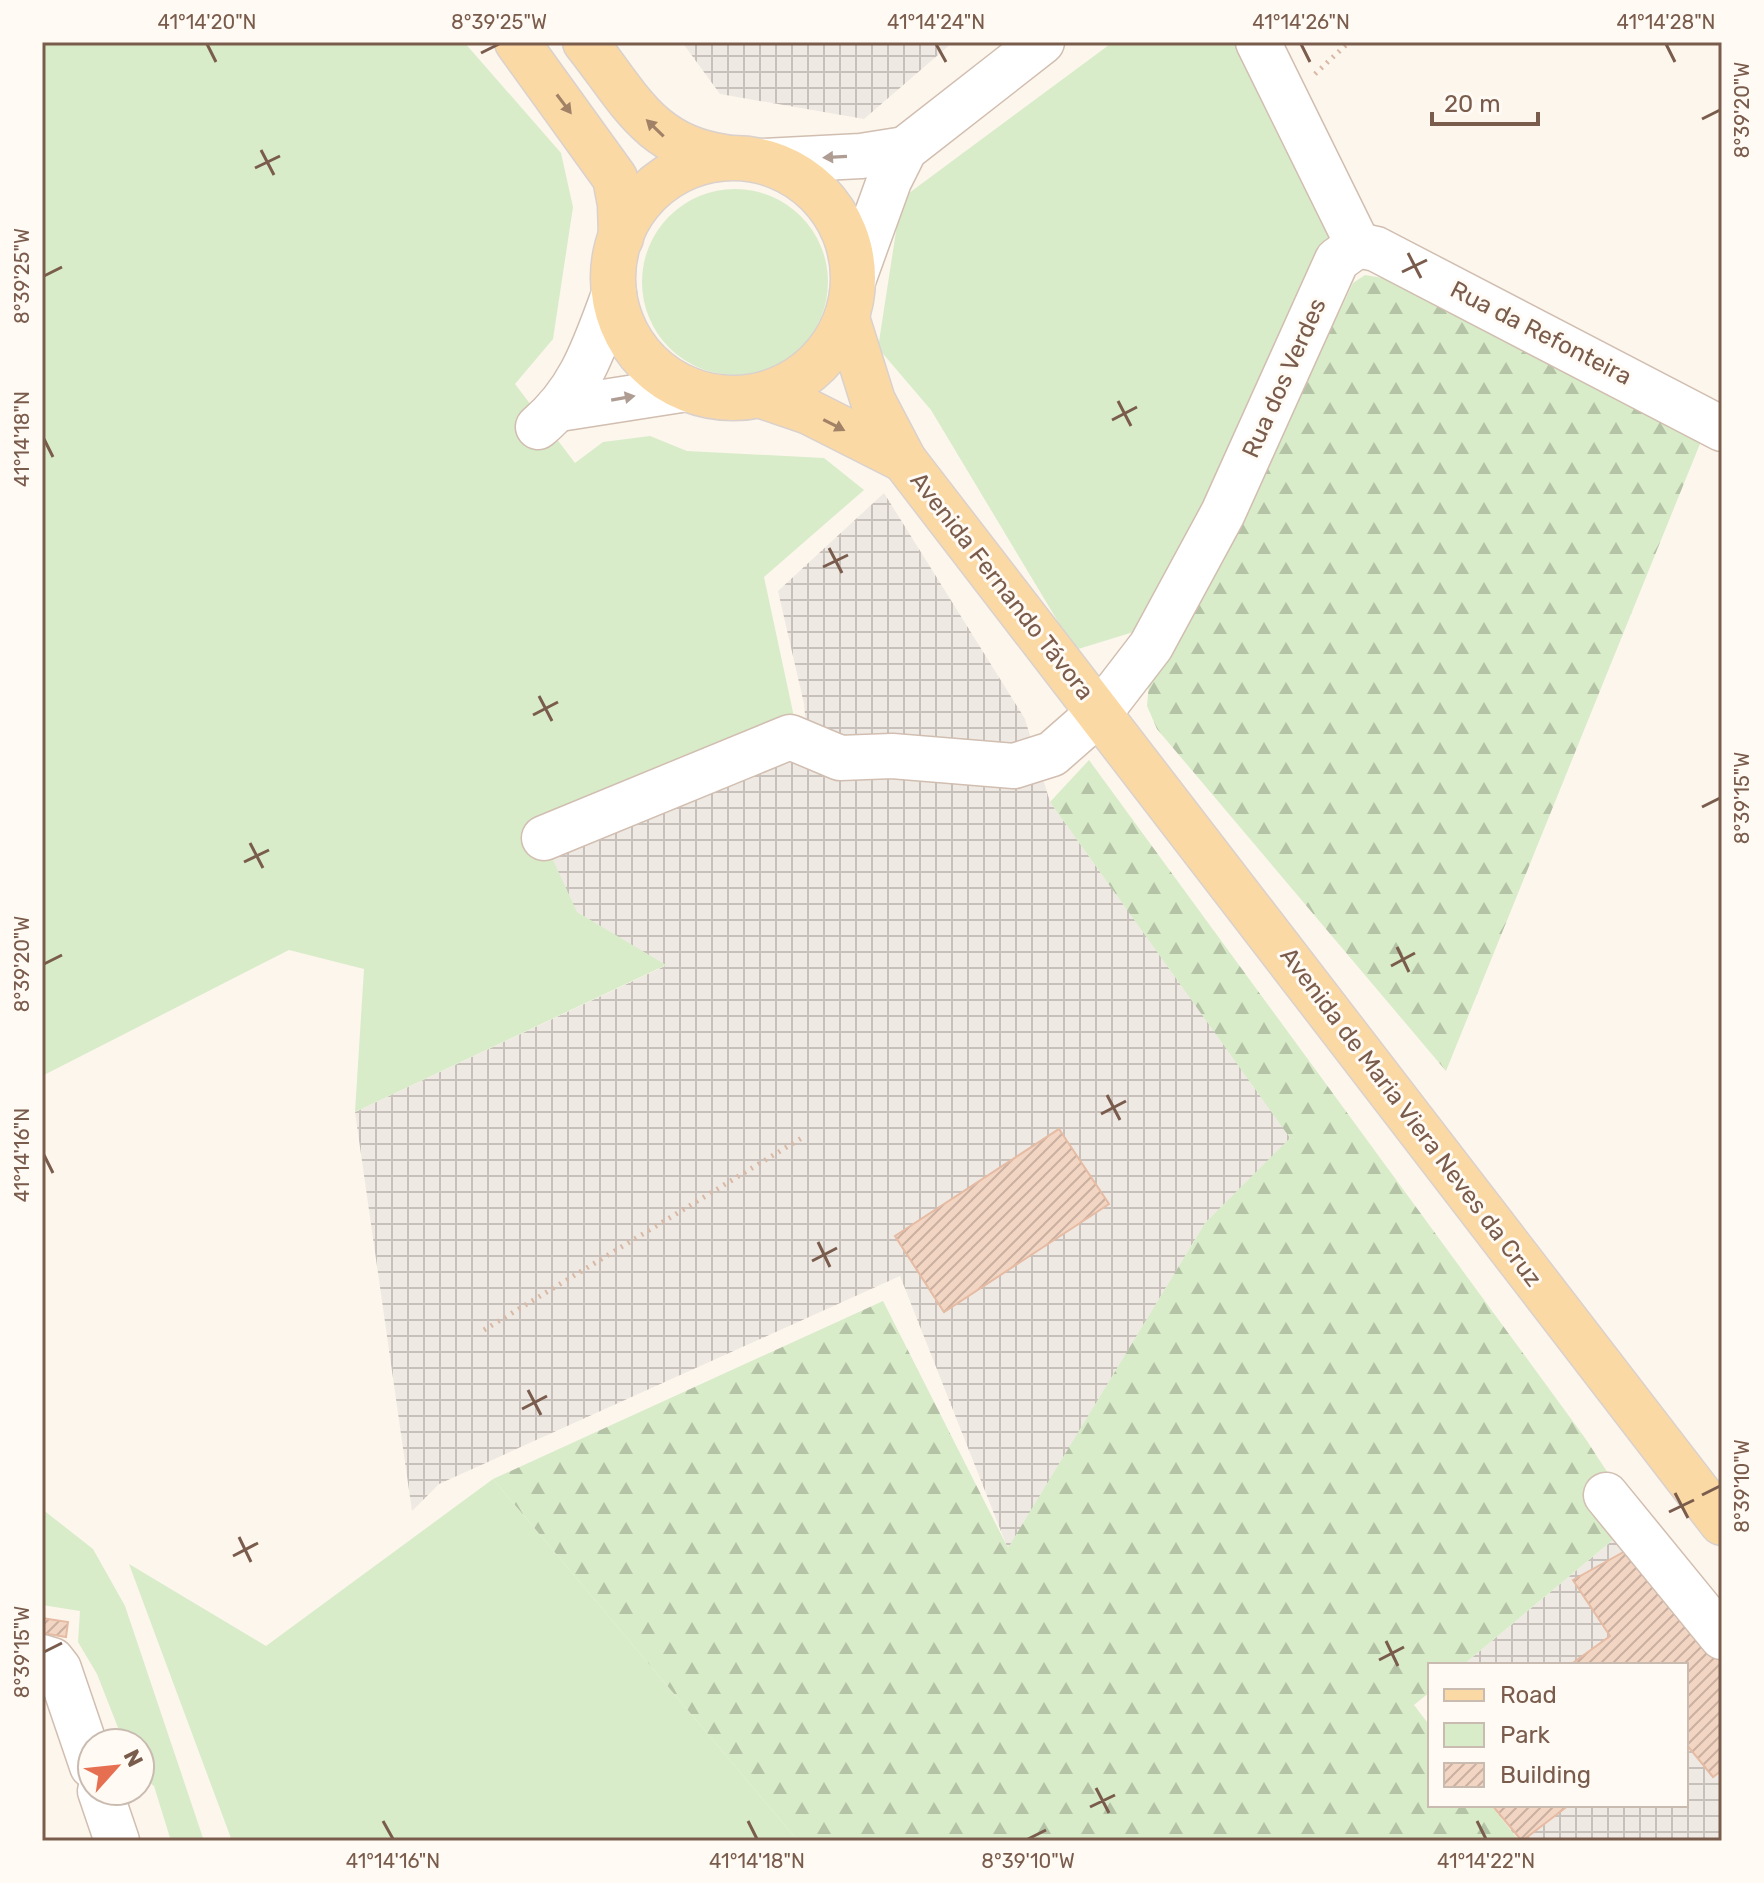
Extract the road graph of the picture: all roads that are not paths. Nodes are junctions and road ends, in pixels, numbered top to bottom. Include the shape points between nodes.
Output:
1 (517, 42) edge
2 (585, 42) edge
3 (1042, 42) edge
4 (1258, 42) edge
5 (905, 149) junction
6 (745, 159) junction
7 (621, 238) junction
8 (1358, 245) junction
9 (614, 294) junction
10 (851, 298) junction
11 (687, 389) junction
12 (762, 396) junction
13 (1722, 429) edge
14 (904, 460) junction
15 (1101, 711) junction
16 (544, 838) dead end
17 (1606, 1495) dead end
18 (1722, 1523) edge
19 (1722, 1637) edge
20 (42, 1657) edge
21 (42, 1700) edge
22 (72, 1742) edge
23 (105, 1807) edge
24 (117, 1841) edge

1 -> 7 main road via 615,178
6 -> 2 main road via 698,153 662,136
3 - 5 street
4 - 8 street
5 -> 6 street via 861,156
5 - 10 street via 889,181
6 - 7 main road via 687,166 653,187 629,217
6 - 10 main road via 800,177 829,204 847,239
7 - 9 main road
8 - 13 street, Rua da Refonteira via 1376,249
8 - 15 street, Rua dos Verdes via 1337,260 1223,513 1151,646
9 - 11 main road via 625,333 650,365
9 -> 11 street via 583,377 549,418
10 - 12 main road via 829,353 799,380
10 - 14 main road, Avenida Fernando Távora via 873,401
11 - 12 main road via 722,398
12 -> 14 main road, Avenida Fernando Távora via 809,412
14 - 15 main road, Avenida Fernando Távora
15 - 16 street, Rua dos Verdes via 1052,754 1014,766 892,756 840,758 790,737
15 - 18 main road, Avenida de Maria Viera Neves da Cruz
17 - 19 street
20 - 22 street via 59,1669
21 - 22 street via 57,1708
23 - 24 street

